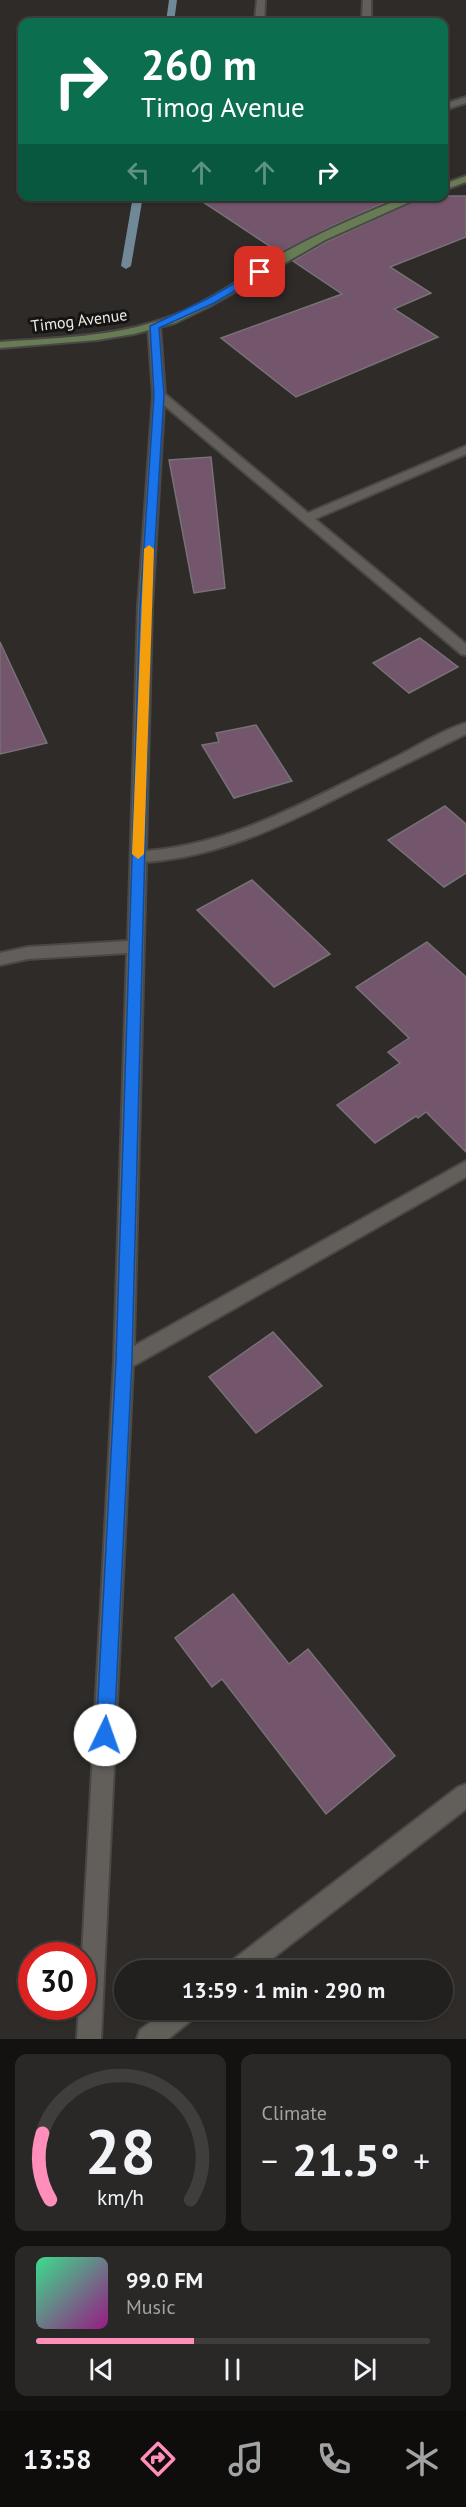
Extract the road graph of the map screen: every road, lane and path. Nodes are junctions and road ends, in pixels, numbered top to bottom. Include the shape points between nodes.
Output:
1 (261, 0) edge
2 (367, 0) edge
3 (260, 18) edge
4 (367, 18) edge
5 (466, 100) edge
6 (448, 106) edge
7 (466, 179) edge
8 (448, 186) edge
9 (405, 201) edge
10 (154, 326) junction
11 (0, 345) edge
12 (159, 395) junction
13 (466, 450) edge
14 (306, 518) junction
15 (466, 651) edge
16 (466, 728) edge
17 (138, 857) junction
18 (136, 946) junction
19 (0, 959) edge
20 (466, 1168) edge
21 (124, 1360) junction
22 (466, 1795) edge
23 (251, 1960) edge
24 (173, 2020) edge
25 (89, 2039) edge
26 (148, 2039) edge

1 - 3 street
2 - 4 street
5 - 6 street
7 - 8 main road
9 - 10 main road, Timog Avenue via 334,230 211,301
10 - 11 main road, Timog Avenue via 79,339
10 - 12 street
12 - 14 street
12 - 17 street via 145,607
13 - 14 street
14 - 15 street
16 - 17 street via 280,820 227,841 178,854
17 - 18 street
18 - 19 street via 28,953
18 - 21 street
20 - 21 street
21 - 25 street
22 - 23 street
24 - 26 street

